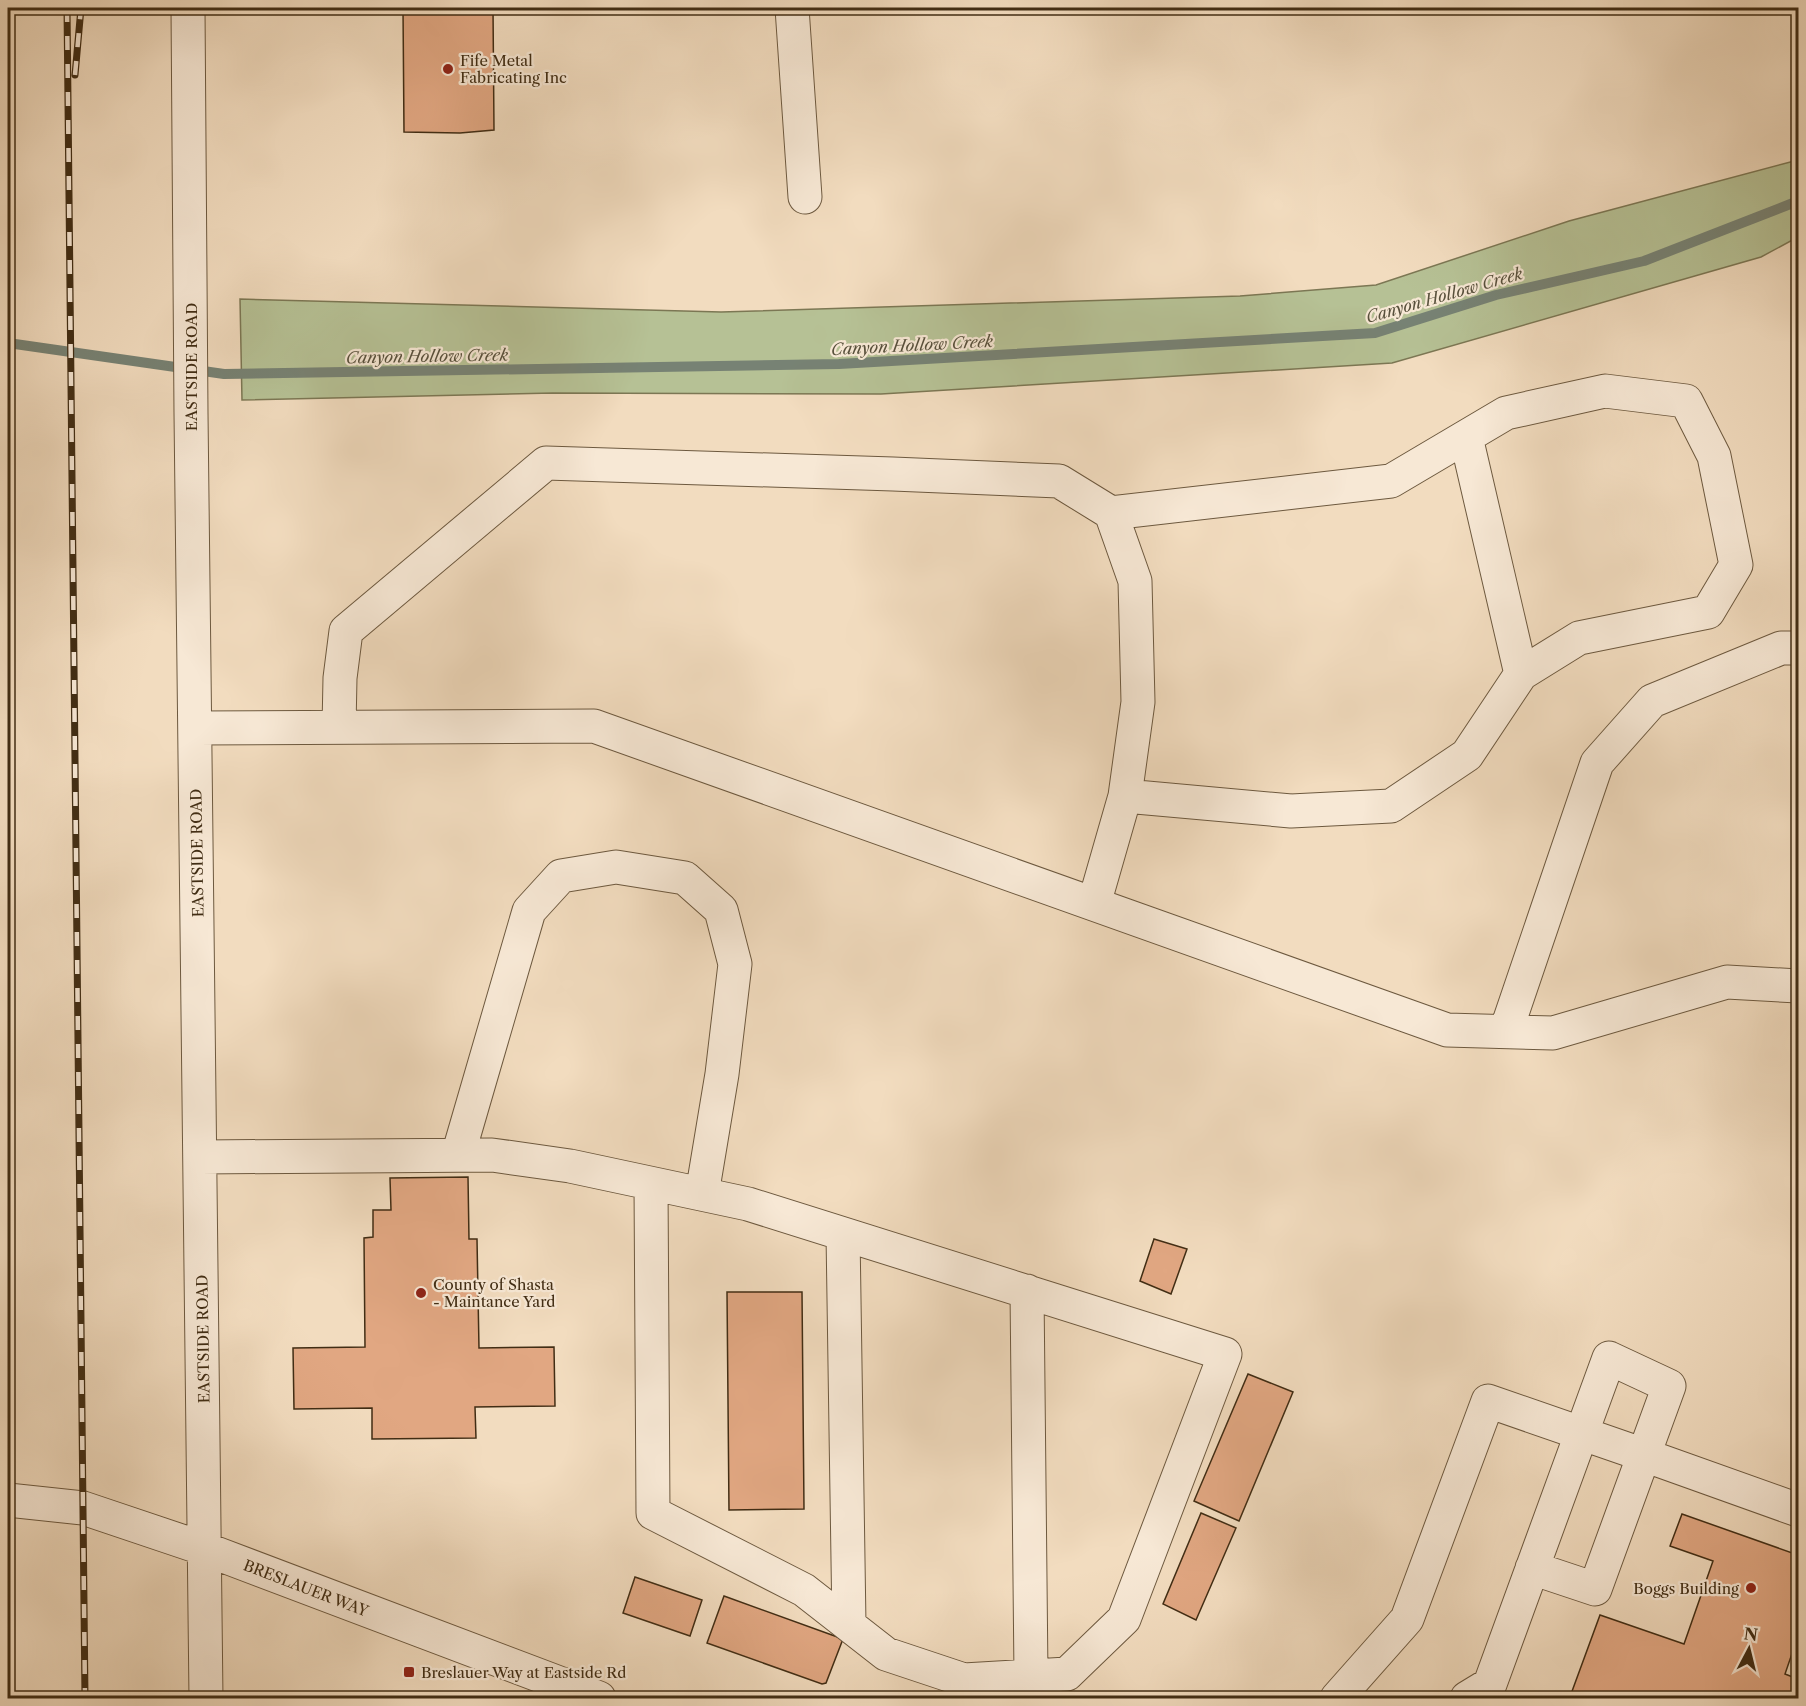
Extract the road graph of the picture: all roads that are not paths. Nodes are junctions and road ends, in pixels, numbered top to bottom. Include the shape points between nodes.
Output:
1 (188, 8) edge
2 (792, 8) edge
3 (805, 197) dead end
4 (1466, 437) junction
5 (1111, 513) junction
6 (1798, 648) edge
7 (1521, 674) junction
8 (339, 727) junction
9 (195, 728) junction
10 (1125, 796) junction
11 (1094, 904) junction
12 (1798, 986) edge
13 (1506, 1031) junction
14 (458, 1155) junction
15 (201, 1157) junction
16 (651, 1184) junction
17 (702, 1194) junction
18 (843, 1234) junction
19 (1027, 1292) junction
20 (1581, 1433) junction
21 (1644, 1455) junction
22 (8, 1500) edge
23 (1798, 1510) edge
24 (205, 1549) junction
25 (1532, 1568) junction
26 (849, 1625) junction
27 (1031, 1676) junction
28 (207, 1698) edge
29 (598, 1698) edge
30 (1337, 1698) edge
31 (1467, 1698) edge

1 - 9 street, EASTSIDE ROAD
2 - 3 street
4 - 5 street via 1391,481
4 - 7 street
4 - 7 street via 1506,413 1605,391 1686,401 1714,456 1736,565 1708,612 1578,638
5 - 8 street via 1059,482 546,463 346,631
5 - 10 street via 1136,581 1138,702
6 - 13 street via 1782,648 1652,701 1597,763
7 - 10 street via 1467,755 1391,806 1291,811
8 - 9 street
8 - 11 street via 594,726
9 - 15 street, EASTSIDE ROAD
10 - 11 street
11 - 13 street via 1447,1030
12 - 13 street via 1727,982 1553,1033
14 - 15 street
14 - 16 street via 492,1155 570,1166
14 - 17 street via 529,911 561,876 627,868 685,878 721,910 735,964
15 - 24 street, EASTSIDE ROAD
16 - 17 street
16 - 26 street via 653,1513 804,1590
17 - 18 street
18 - 19 street
18 - 26 street
19 - 27 street
19 - 27 street via 1225,1354 1124,1619 1067,1674
20 - 21 street
20 - 21 street via 1609,1358 1669,1386
20 - 25 street
20 - 30 street via 1488,1401 1407,1619
21 - 23 street
21 - 25 street via 1595,1589
22 - 24 street, BRESLAUER WAY via 83,1508
24 - 28 street, EASTSIDE ROAD
24 - 29 street, BRESLAUER WAY
25 - 31 street via 1490,1684
26 - 27 street via 886,1654 964,1680

